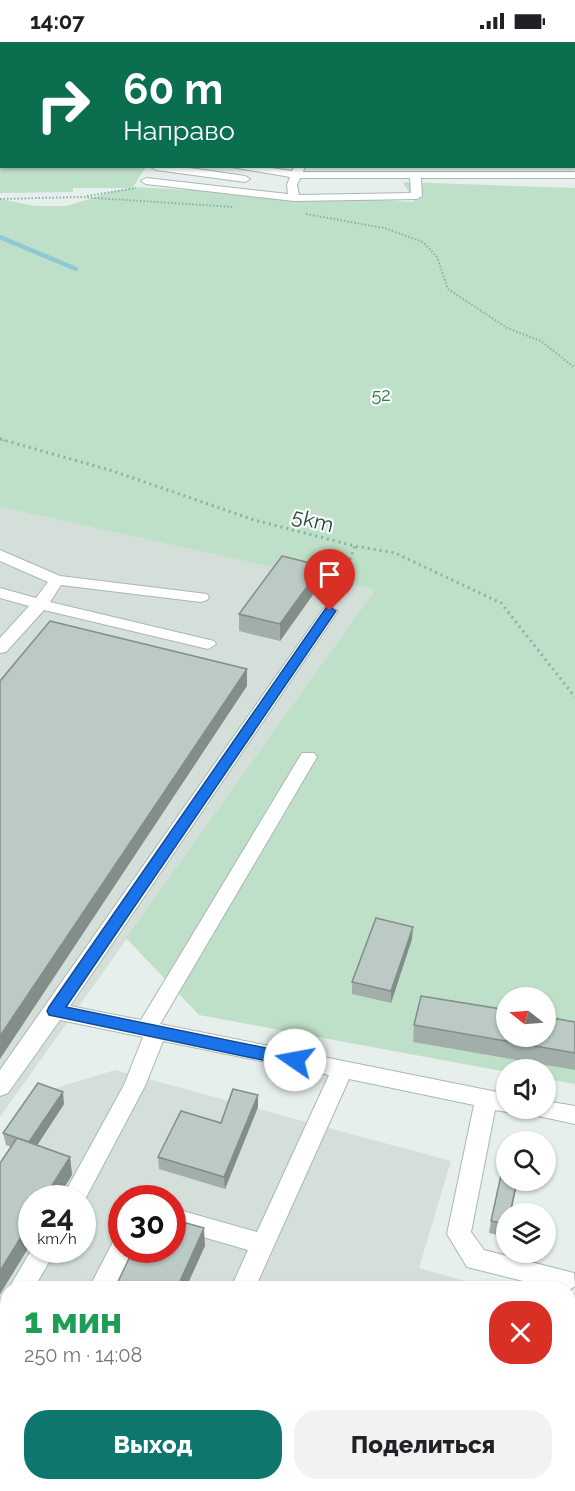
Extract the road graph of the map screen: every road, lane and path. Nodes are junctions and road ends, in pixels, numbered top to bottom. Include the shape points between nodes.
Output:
1 (155, 168) edge
2 (174, 168) edge
3 (245, 168) edge
4 (296, 175) edge
5 (575, 175) edge
6 (415, 179) junction
7 (144, 184) junction
8 (80, 197) junction
9 (294, 198) junction
10 (0, 199) edge
11 (243, 208) dead end
12 (298, 213) dead end
13 (575, 368) edge
14 (0, 439) edge
15 (355, 546) junction
16 (0, 555) edge
17 (57, 580) junction
18 (0, 593) edge
19 (201, 597) dead end
20 (40, 603) junction
21 (330, 611) joint
22 (208, 644) dead end
23 (0, 648) edge
24 (575, 697) edge
25 (308, 757) dead end
26 (55, 1011) junction
27 (151, 1031) junction
28 (342, 1070) junction
29 (0, 1087) edge
30 (496, 1101) edge
31 (496, 1104) edge
32 (556, 1112) edge
33 (575, 1115) edge
34 (81, 1185) edge
35 (186, 1222) edge
36 (264, 1244) junction
37 (36, 1263) edge
38 (114, 1263) edge
39 (25, 1281) edge
40 (105, 1281) edge
41 (246, 1281) edge
42 (565, 1281) dead end

1 - 7 street
2 - 4 street
3 - 4 street
4 - 6 street
4 - 9 street
5 - 6 street
6 - 9 street via 417,196
7 - 8 path
7 - 9 street
8 - 10 path
8 - 11 path
12 - 13 path via 392,231 422,242 439,260 448,290 507,328 541,341
14 - 15 path, 5km via 113,471 254,520
15 - 21 path
15 - 24 path, 5km via 395,553 501,603
16 - 17 street
17 - 19 street
17 - 20 street
18 - 20 street
20 - 22 street
20 - 23 street
21 - 26 street
25 - 27 street
26 - 27 street
26 - 29 street
27 - 28 street
27 - 34 street via 134,1086
28 - 30 street
28 - 36 street
31 - 42 street via 459,1234 476,1259
32 - 33 street
35 - 36 street
36 - 41 street
37 - 39 street
38 - 40 street

